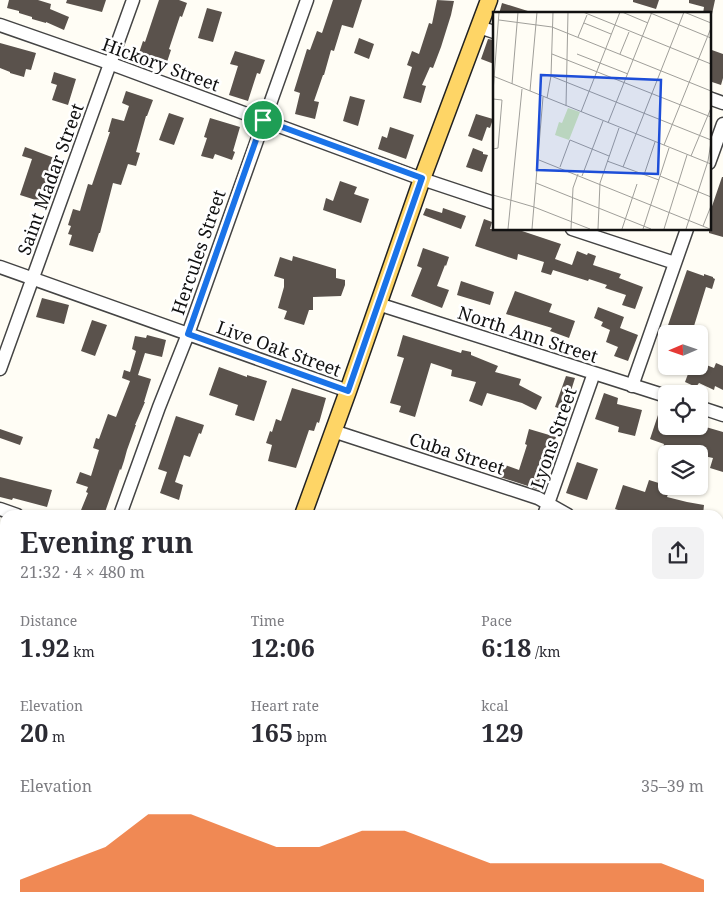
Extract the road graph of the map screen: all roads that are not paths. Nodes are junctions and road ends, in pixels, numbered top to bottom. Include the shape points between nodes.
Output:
1 (133, 0) edge
2 (307, 0) edge
3 (489, 0) edge
4 (0, 25) edge
5 (486, 30) edge
6 (110, 63) junction
7 (710, 98) edge
8 (723, 103) edge
9 (263, 120) junction
10 (723, 124) edge
11 (710, 160) edge
12 (422, 178) junction
13 (493, 203) edge
14 (575, 230) edge
15 (686, 230) edge
16 (675, 263) junction
17 (0, 267) edge
18 (33, 279) junction
19 (378, 304) junction
20 (188, 334) junction
21 (0, 369) edge
22 (594, 373) junction
23 (632, 386) junction
24 (348, 391) junction
25 (658, 394) edge
26 (708, 410) edge
27 (723, 415) edge
28 (333, 431) junction
29 (122, 510) edge
30 (305, 510) edge
31 (546, 510) edge

1 - 6 street, Saint Madar Street
2 - 9 street, Hercules Street
3 - 5 main road
4 - 6 street, Hickory Street
5 - 12 main road
6 - 9 street, Hickory Street
6 - 18 street, Saint Madar Street
7 - 8 street
9 - 12 street, Hickory Street
9 - 20 street, Hercules Street
10 - 11 street
12 - 13 street, Hickory Street
12 - 19 main road
14 - 16 street
15 - 16 street
16 - 23 street
17 - 18 street, Live Oak Street
18 - 20 street, Live Oak Street
18 - 21 street, Saint Madar Street
19 - 22 street, North Ann Street
19 - 24 main road
20 - 24 street, Live Oak Street
20 - 29 street, Hercules Street
22 - 23 street, North Ann Street
22 - 31 street, Lyons Street
23 - 25 street, North Ann Street
24 - 28 main road
26 - 27 street
28 - 30 main road
28 - 31 street, Cuba Street via 538,498

